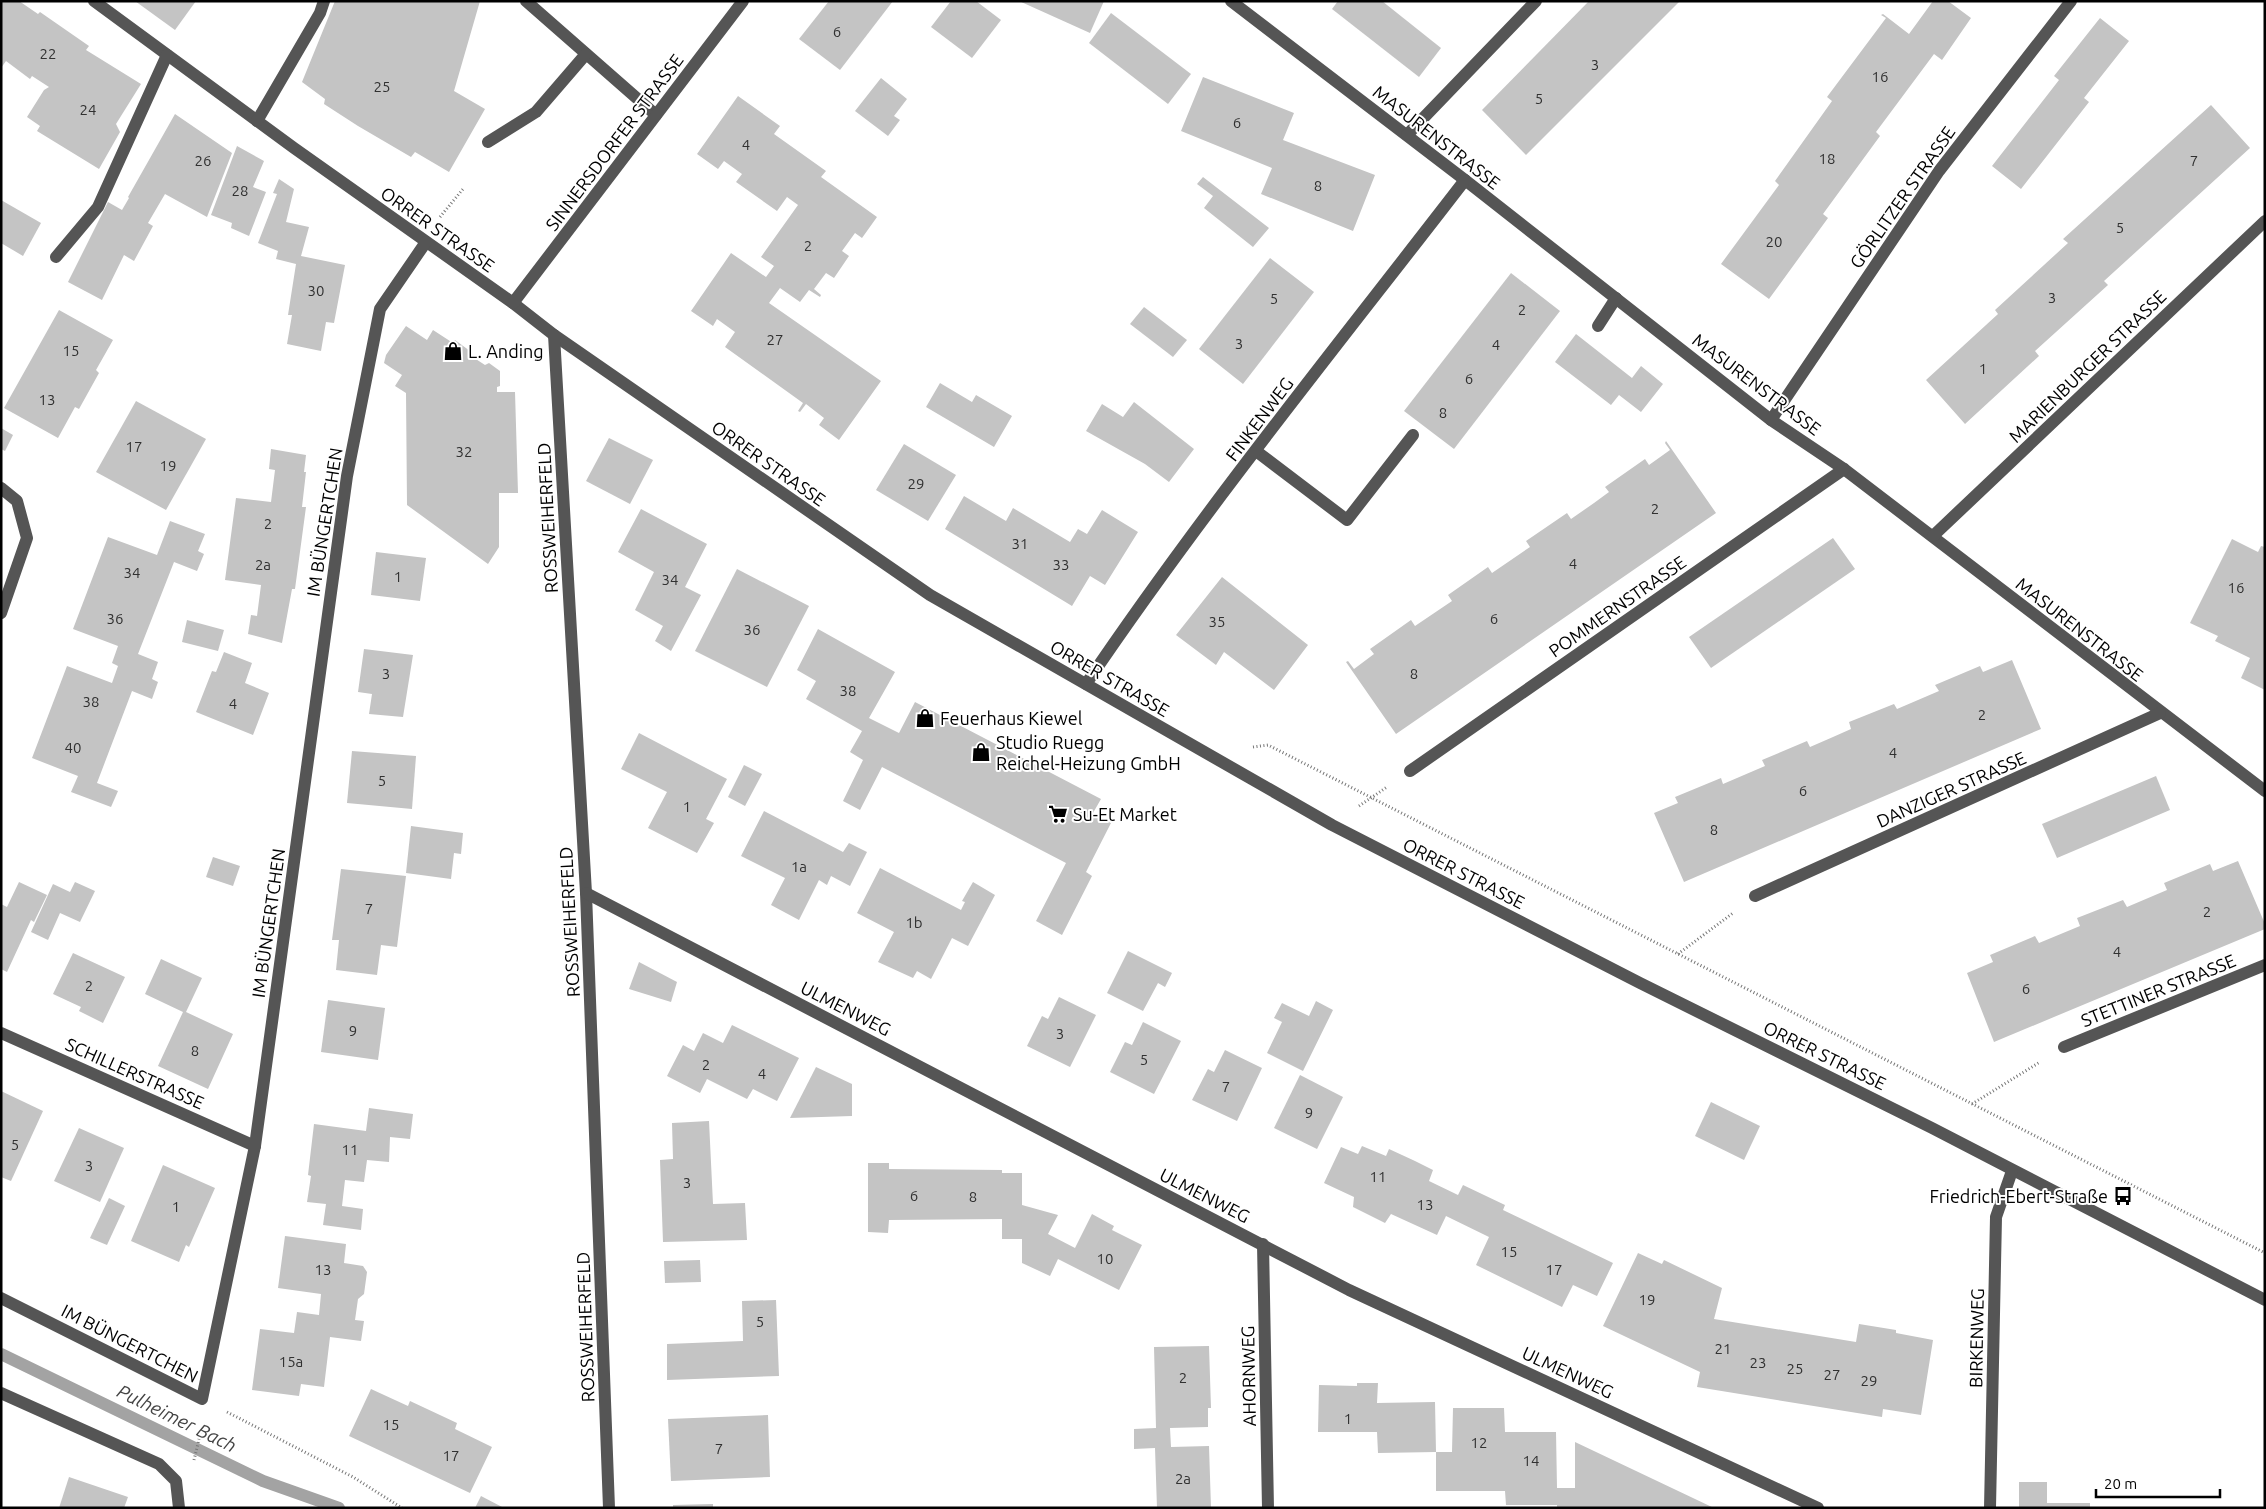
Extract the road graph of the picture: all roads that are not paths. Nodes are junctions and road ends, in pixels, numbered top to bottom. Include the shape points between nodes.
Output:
1 (94, 1) edge
2 (324, 1) edge
3 (526, 1) edge
4 (743, 1) edge
5 (1232, 1) edge
6 (1536, 1) edge
7 (2071, 1) edge
8 (586, 54) junction
9 (167, 55) junction
10 (656, 115) junction
11 (257, 121) junction
12 (1406, 135) junction
13 (488, 142) dead end
14 (1465, 180) junction
15 (2265, 221) edge
16 (426, 242) junction
17 (56, 257) dead end
18 (1616, 298) junction
19 (513, 303) junction
20 (1598, 326) dead end
21 (554, 335) junction
22 (1771, 420) junction
23 (1413, 435) dead end
24 (1256, 451) junction
25 (1844, 468) junction
26 (1, 488) edge
27 (1933, 536) junction
28 (1, 613) edge
29 (1086, 684) junction
30 (2160, 713) junction
31 (1410, 771) road end
32 (2265, 792) edge
33 (586, 893) junction
34 (1755, 896) road end
35 (2265, 965) edge
36 (1, 1033) edge
37 (2064, 1047) road end
38 (255, 1146) junction
39 (2012, 1171) junction
40 (1263, 1244) junction
41 (1, 1298) edge
42 (2265, 1300) edge
43 (1, 1393) edge
44 (179, 1508) edge
45 (609, 1508) edge
46 (1268, 1508) edge
47 (1818, 1508) edge
48 (1990, 1508) edge

1 - 9 street, ORRER STRASSE
2 - 11 street
3 - 8 street
4 - 10 street, SINNERSDORFER STRASSE
5 - 12 street, MASURENSTRASSE
6 - 12 street
7 - 22 street, GÖRLITZER STRASSE via 1939,171
8 - 10 street
8 - 13 street via 536,112
9 - 11 street, ORRER STRASSE
9 - 17 street via 98,207
10 - 19 street, SINNERSDORFER STRASSE
11 - 16 street, ORRER STRASSE
12 - 14 street, MASURENSTRASSE
14 - 18 street, MASURENSTRASSE
14 - 24 street, FINKENWEG
15 - 27 street, MARIENBURGER STRASSE
16 - 19 street, ORRER STRASSE
16 - 38 street, IM BÜNGERTCHEN via 380,309 347,476
18 - 20 street
18 - 22 street, MASURENSTRASSE
19 - 21 street, ORRER STRASSE
21 - 29 street, ORRER STRASSE via 930,595
21 - 33 street, ROSSWEIHERFELD
22 - 25 street, MASURENSTRASSE
23 - 24 street via 1347,520
24 - 29 street, FINKENWEG
25 - 27 street, MASURENSTRASSE
25 - 31 street, POMMERNSTRASSE
26 - 28 street via 17,501 27,538
27 - 30 street, MASURENSTRASSE
29 - 39 street, ORRER STRASSE via 1332,825
30 - 32 street, MASURENSTRASSE
30 - 34 street, DANZIGER STRASSE
33 - 40 street, ULMENWEG
33 - 45 street, ROSSWEIHERFELD
35 - 37 street, STETTINER STRASSE
36 - 38 street, SCHILLERSTRASSE
38 - 41 street, IM BÜNGERTCHEN via 202,1399
39 - 42 street, ORRER STRASSE
39 - 48 street, BIRKENWEG via 1996,1218
40 - 46 street, AHORNWEG
40 - 47 street, ULMENWEG via 1349,1290
43 - 44 street via 159,1464 176,1481

